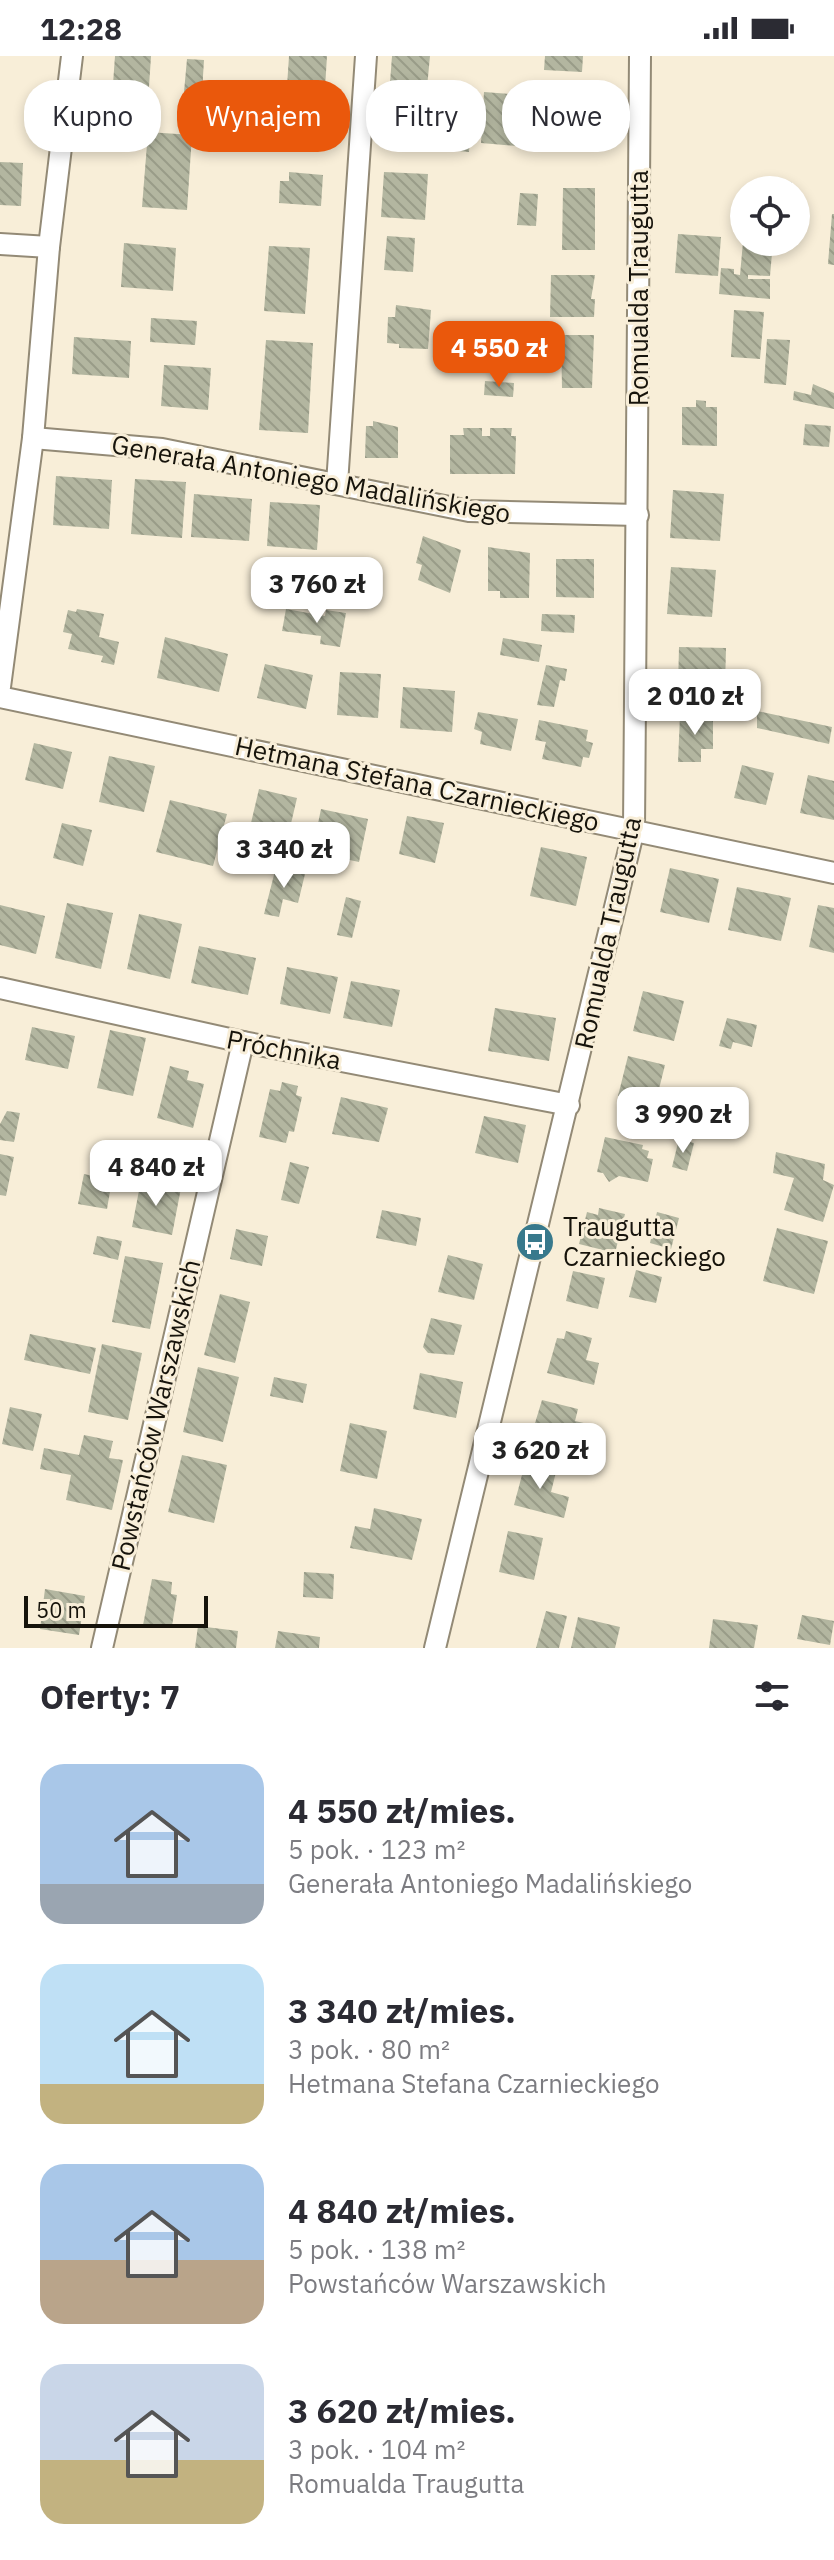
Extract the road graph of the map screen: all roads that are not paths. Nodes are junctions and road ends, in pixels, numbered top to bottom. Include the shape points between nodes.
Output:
1 (72, 56) edge
2 (366, 56) edge
3 (640, 56) edge
4 (0, 244) edge
5 (49, 247) junction
6 (33, 438) junction
7 (337, 484) junction
8 (638, 515) junction
9 (0, 687) edge
10 (0, 697) edge
11 (634, 829) junction
12 (834, 873) edge
13 (0, 988) edge
14 (243, 1042) junction
15 (569, 1105) junction
16 (102, 1648) edge
17 (435, 1648) edge

1 - 5 street
2 - 7 street
3 - 8 street, Romualda Traugutta
4 - 5 street
5 - 6 street
6 - 7 street, Generała Antoniego Madalińskiego via 162,449
6 - 9 street
7 - 8 street, Generała Antoniego Madalińskiego via 469,511
8 - 11 street, Romualda Traugutta
10 - 11 street, Hetmana Stefana Czarnieckiego
11 - 12 street, Hetmana Stefana Czarnieckiego
11 - 15 street, Romualda Traugutta
13 - 14 street, Próchnika
14 - 15 street, Próchnika
14 - 16 street, Powstańców Warszawskich
15 - 17 street, Romualda Traugutta

